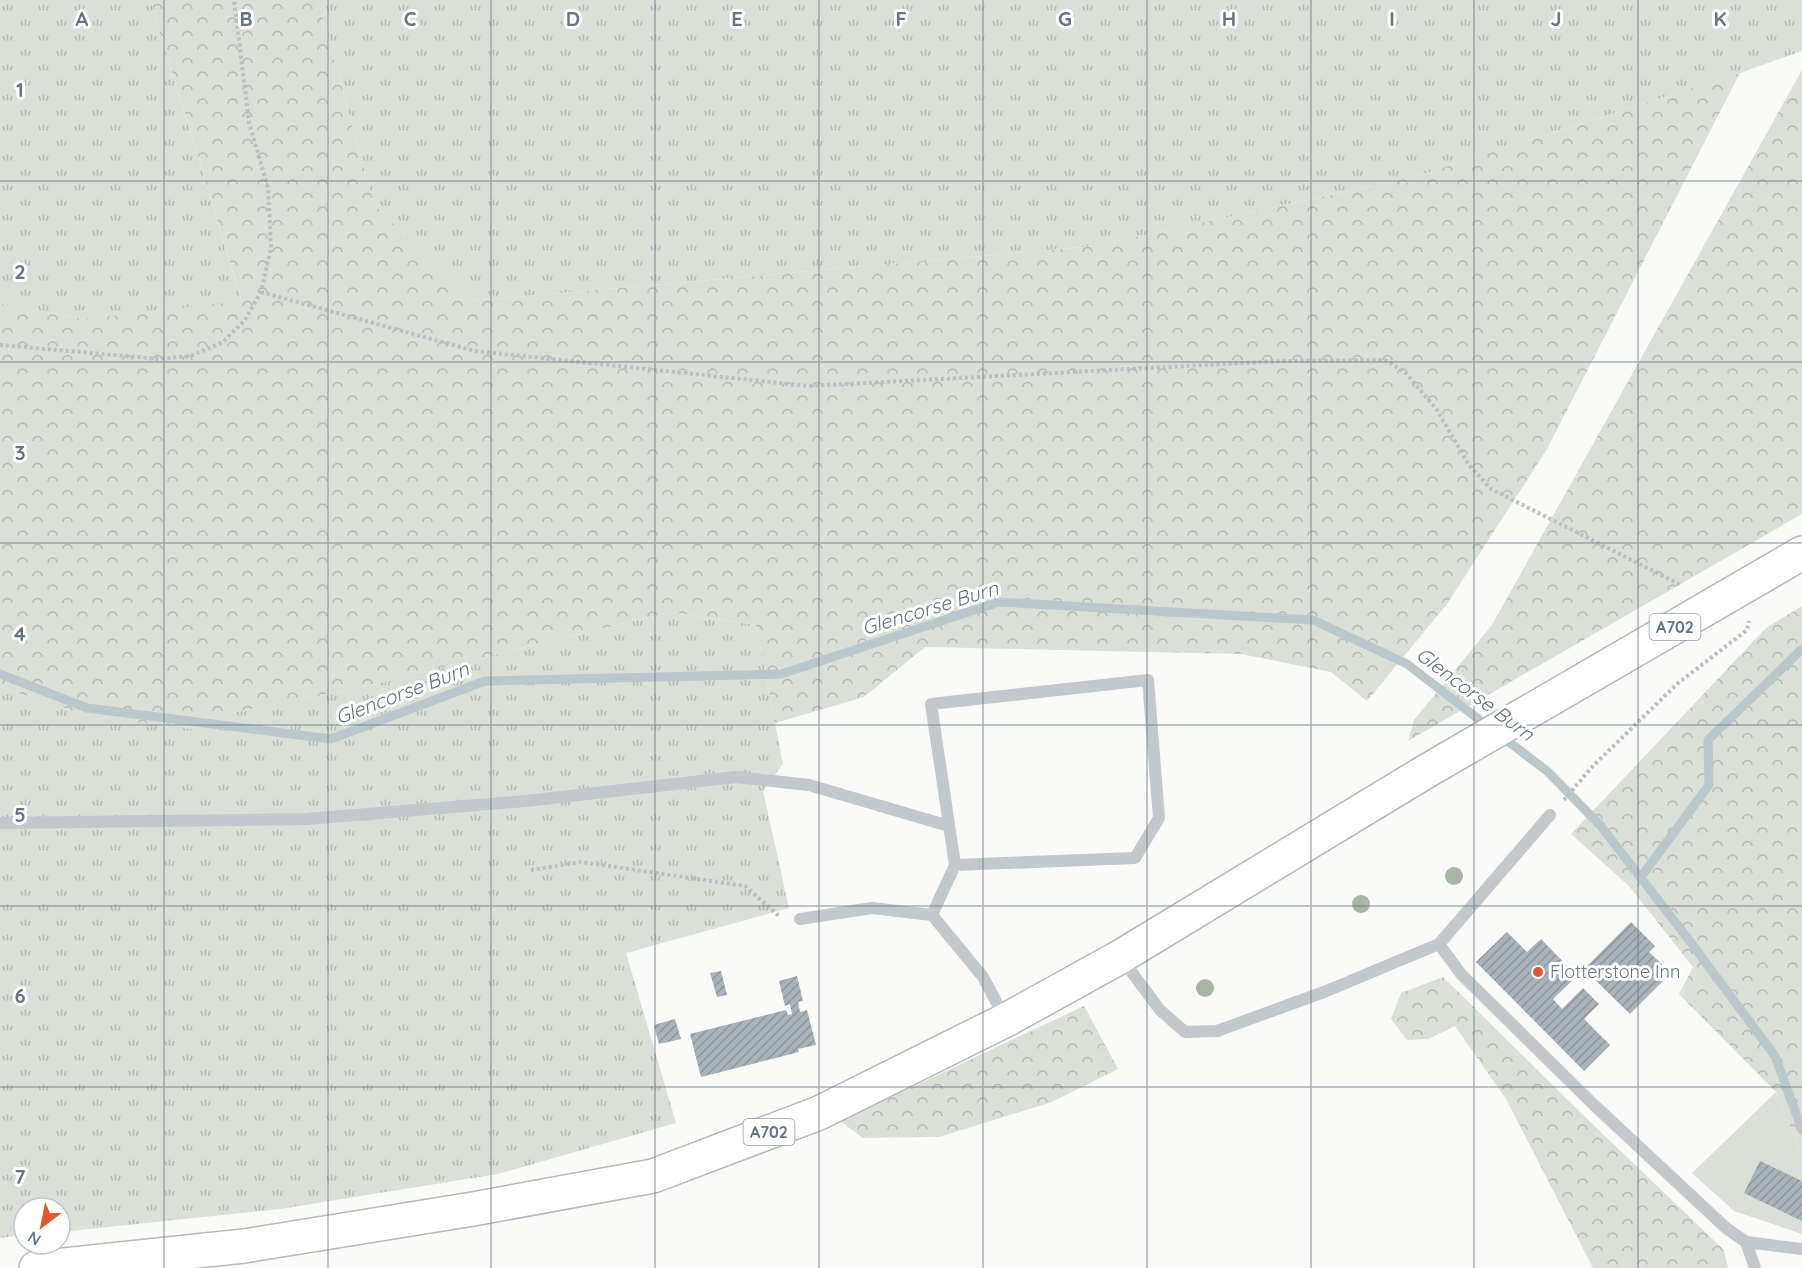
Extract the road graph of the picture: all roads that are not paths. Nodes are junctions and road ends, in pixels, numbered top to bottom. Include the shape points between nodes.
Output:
1 (1802, 553) edge
2 (1550, 815) road end
3 (0, 823) edge
4 (949, 826) junction
5 (955, 865) junction
6 (932, 915) junction
7 (800, 919) dead end
8 (1439, 944) junction
9 (1120, 957) junction
10 (1006, 1020) junction
11 (1746, 1242) junction
12 (1802, 1249) edge
13 (36, 1268) edge
14 (1755, 1268) edge

1 - 9 highway, A702 via 1425,772
2 - 8 lane
3 - 4 lane via 307,819 526,801 736,777 809,785
4 - 5 lane
4 - 5 lane via 931,704 1148,680 1159,818 1135,858
5 - 6 lane
6 - 7 lane via 872,908
6 - 10 lane via 983,977
8 - 9 lane via 1217,1031 1185,1032 1160,1010
8 - 11 lane via 1461,974 1594,1105
9 - 10 highway, A702
10 - 13 highway, A702 via 819,1113 653,1176 244,1246
11 - 12 lane
11 - 14 lane

